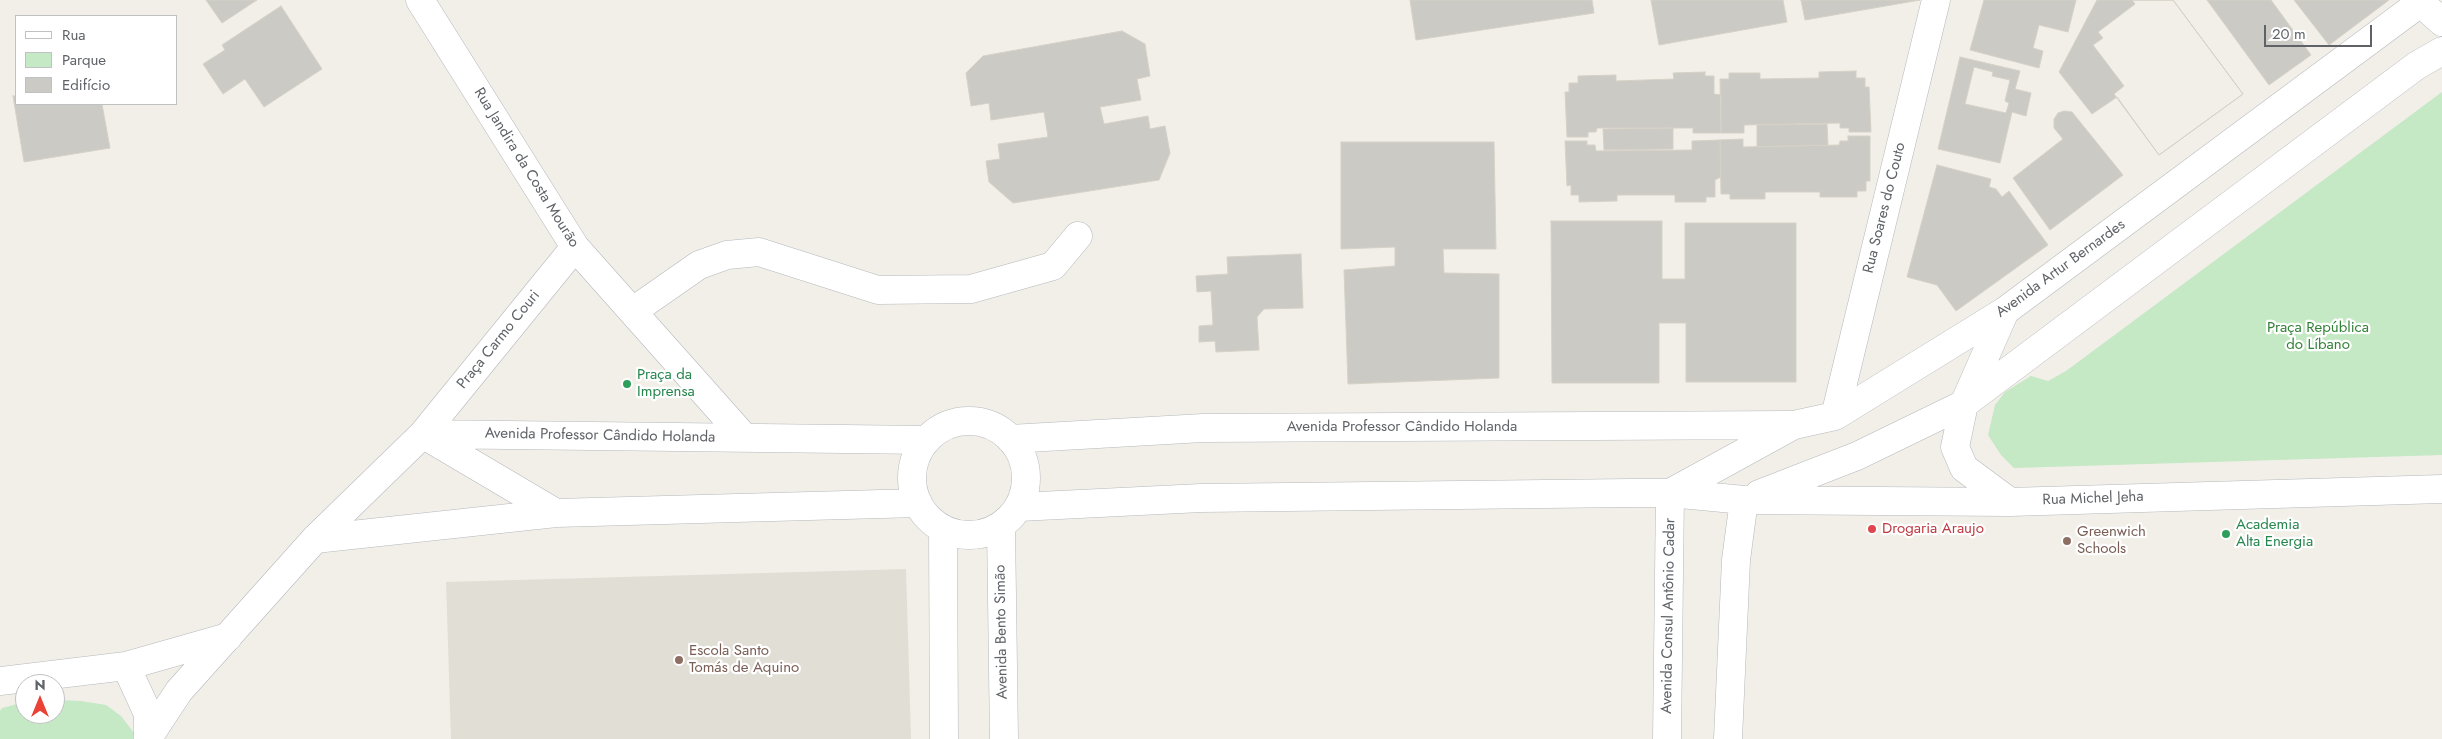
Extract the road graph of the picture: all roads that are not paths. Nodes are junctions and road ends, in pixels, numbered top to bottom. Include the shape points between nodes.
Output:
1 (420, 0) edge
2 (1936, 0) edge
3 (2423, 2) edge
4 (2442, 22) edge
5 (2442, 51) edge
6 (1078, 236) dead end
7 (575, 247) junction
8 (633, 311) junction
9 (2005, 311) junction
10 (1964, 404) junction
11 (1835, 416) junction
12 (1794, 425) junction
13 (423, 434) junction
14 (744, 437) junction
15 (1010, 438) junction
16 (927, 440) junction
17 (2442, 489) edge
18 (1670, 493) junction
19 (1744, 500) junction
20 (2010, 502) junction
21 (918, 503) junction
22 (556, 514) junction
23 (1010, 516) junction
24 (943, 529) junction
25 (315, 539) junction
26 (228, 637) junction
27 (126, 666) junction
28 (0, 681) edge
29 (148, 738) edge
30 (944, 739) edge
31 (1004, 739) edge
32 (1667, 739) edge
33 (1728, 739) edge

1 - 7 street, Rua Jandira da Costa Mourão
2 - 11 street, Rua Soares do Couto
3 - 4 street
3 - 9 street, Avenida Artur Bernardes
5 - 10 street via 2416,66
6 - 8 street via 1053,266 971,289 878,290 758,252 727,255 699,265
7 - 8 street, Rua Jandira da Costa Mourão
7 - 13 street, Praça Carmo Couri
8 - 14 street, Rua Jandira da Costa Mourão
9 - 10 street
9 - 11 street, Avenida Artur Bernardes
10 - 19 street via 1857,456
10 - 20 street via 1955,447 1964,468
11 - 12 street, Avenida Artur Bernardes
12 - 15 street, Avenida Professor Cândido Holanda via 1203,428
12 - 18 street, Avenida Artur Bernardes
13 - 14 street, Avenida Professor Cândido Holanda
13 - 22 street
13 - 25 street
14 - 16 street, Avenida Professor Cândido Holanda
15 - 16 street via 988,425 962,422 937,431
15 - 23 street via 1019,449 1026,468 1026,488
16 - 21 street via 913,471
17 - 20 street, Rua Michel Jeha
18 - 19 street
18 - 23 street via 1201,498
18 - 32 street, Avenida Consul Antônio Cadar
19 - 20 street, Rua Michel Jeha
19 - 33 street via 1736,560
21 - 22 street
21 - 24 street via 924,514
22 - 25 street
23 - 24 street via 982,534 962,535
23 - 31 street, Avenida Bento Simão
24 - 30 street
25 - 26 street
26 - 27 street
26 - 29 street via 179,691
27 - 28 street
27 - 29 street via 148,714

